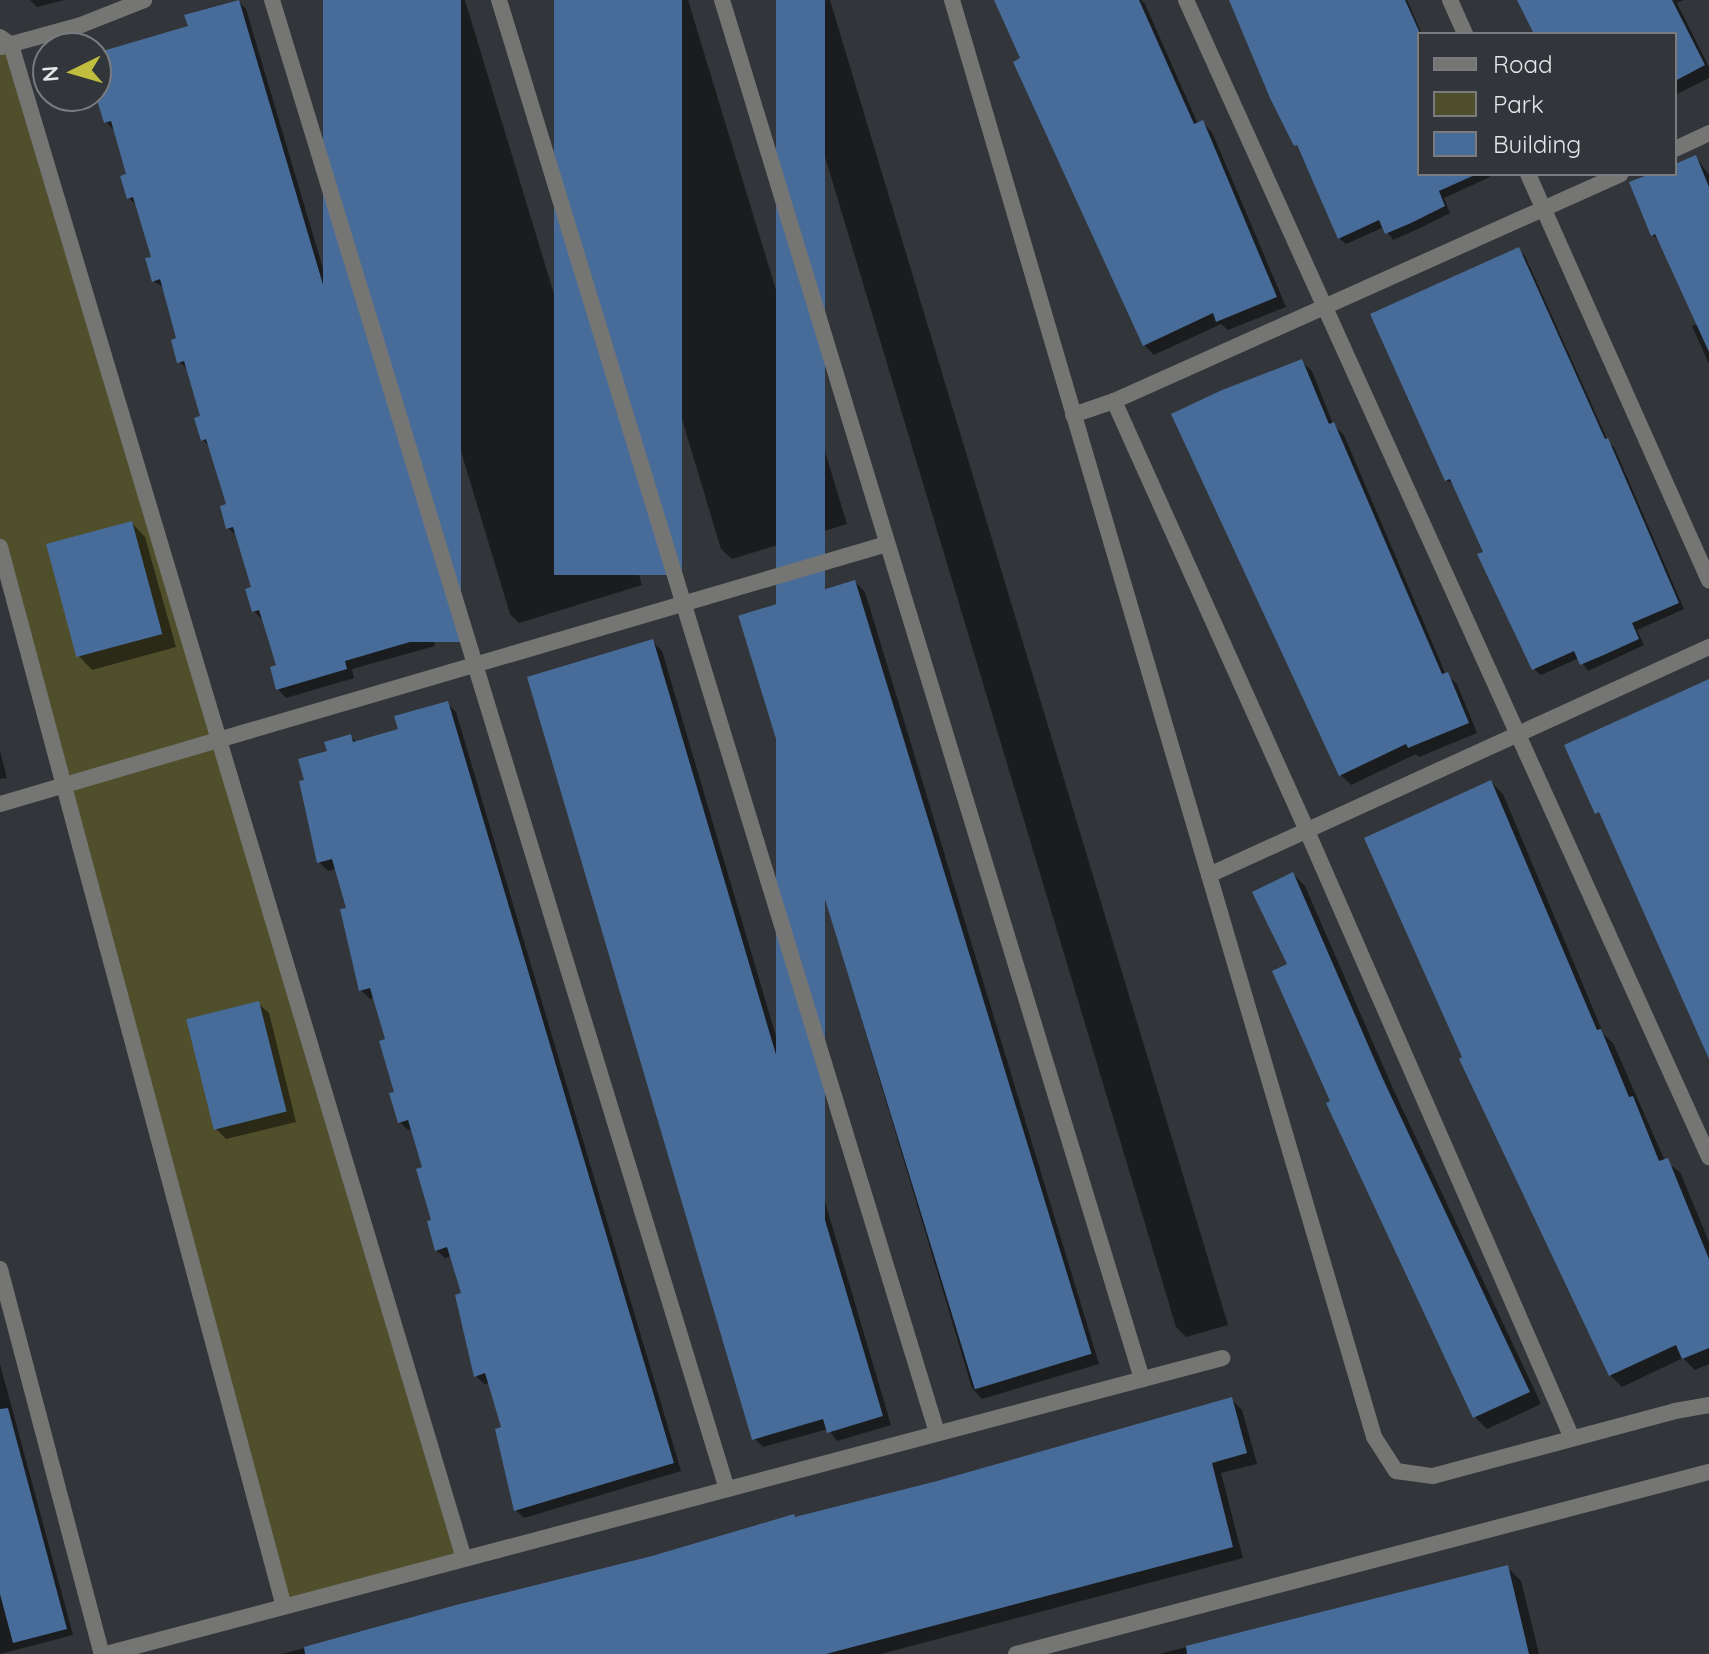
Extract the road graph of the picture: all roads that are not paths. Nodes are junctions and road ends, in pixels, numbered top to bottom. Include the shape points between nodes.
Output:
1 (144, 0) edge
2 (272, 0) edge
3 (499, 0) edge
4 (722, 0) edge
5 (952, 0) edge
6 (1186, 0) edge
7 (1450, 0) edge
8 (1464, 32) edge
9 (4, 43) edge
10 (1709, 133) edge
11 (1677, 148) edge
12 (1529, 176) edge
13 (1616, 176) edge
14 (1543, 207) junction
15 (1324, 306) junction
16 (1114, 401) junction
17 (1073, 415) junction
18 (887, 544) junction
19 (0, 547) edge
20 (1709, 580) edge
21 (683, 604) junction
22 (1709, 647) edge
23 (475, 664) junction
24 (1518, 734) junction
25 (219, 740) junction
26 (64, 785) junction
27 (0, 804) edge
28 (1307, 831) junction
29 (1209, 875) junction
30 (1709, 1157) edge
31 (0, 1269) edge
32 (1222, 1358) dead end
33 (1142, 1379) junction
34 (1709, 1405) edge
35 (937, 1433) junction
36 (1572, 1438) junction
37 (1709, 1472) edge
38 (727, 1489) junction
39 (464, 1559) junction
40 (284, 1607) junction
41 (104, 1654) edge
42 (1016, 1654) edge

1 - 9 street via 81,25
2 - 23 street
3 - 21 street
4 - 18 street
5 - 17 street
6 - 15 street
7 - 8 street
9 - 25 street
10 - 11 street
12 - 14 street
13 - 14 street
14 - 15 street
14 - 20 street
15 - 16 street
15 - 24 street
16 - 17 street
16 - 28 street
17 - 29 street
18 - 21 street
18 - 33 street
19 - 26 street
21 - 23 street
21 - 35 street
22 - 24 street
23 - 25 street
23 - 38 street
24 - 28 street
24 - 30 street
25 - 26 street
25 - 39 street
26 - 27 street
26 - 40 street
28 - 29 street
28 - 36 street
29 - 36 street via 1374,1437 1396,1471 1433,1476
31 - 41 street
32 - 33 street
33 - 35 street
34 - 36 street
35 - 38 street
37 - 42 street
38 - 39 street
39 - 40 street
40 - 41 street

